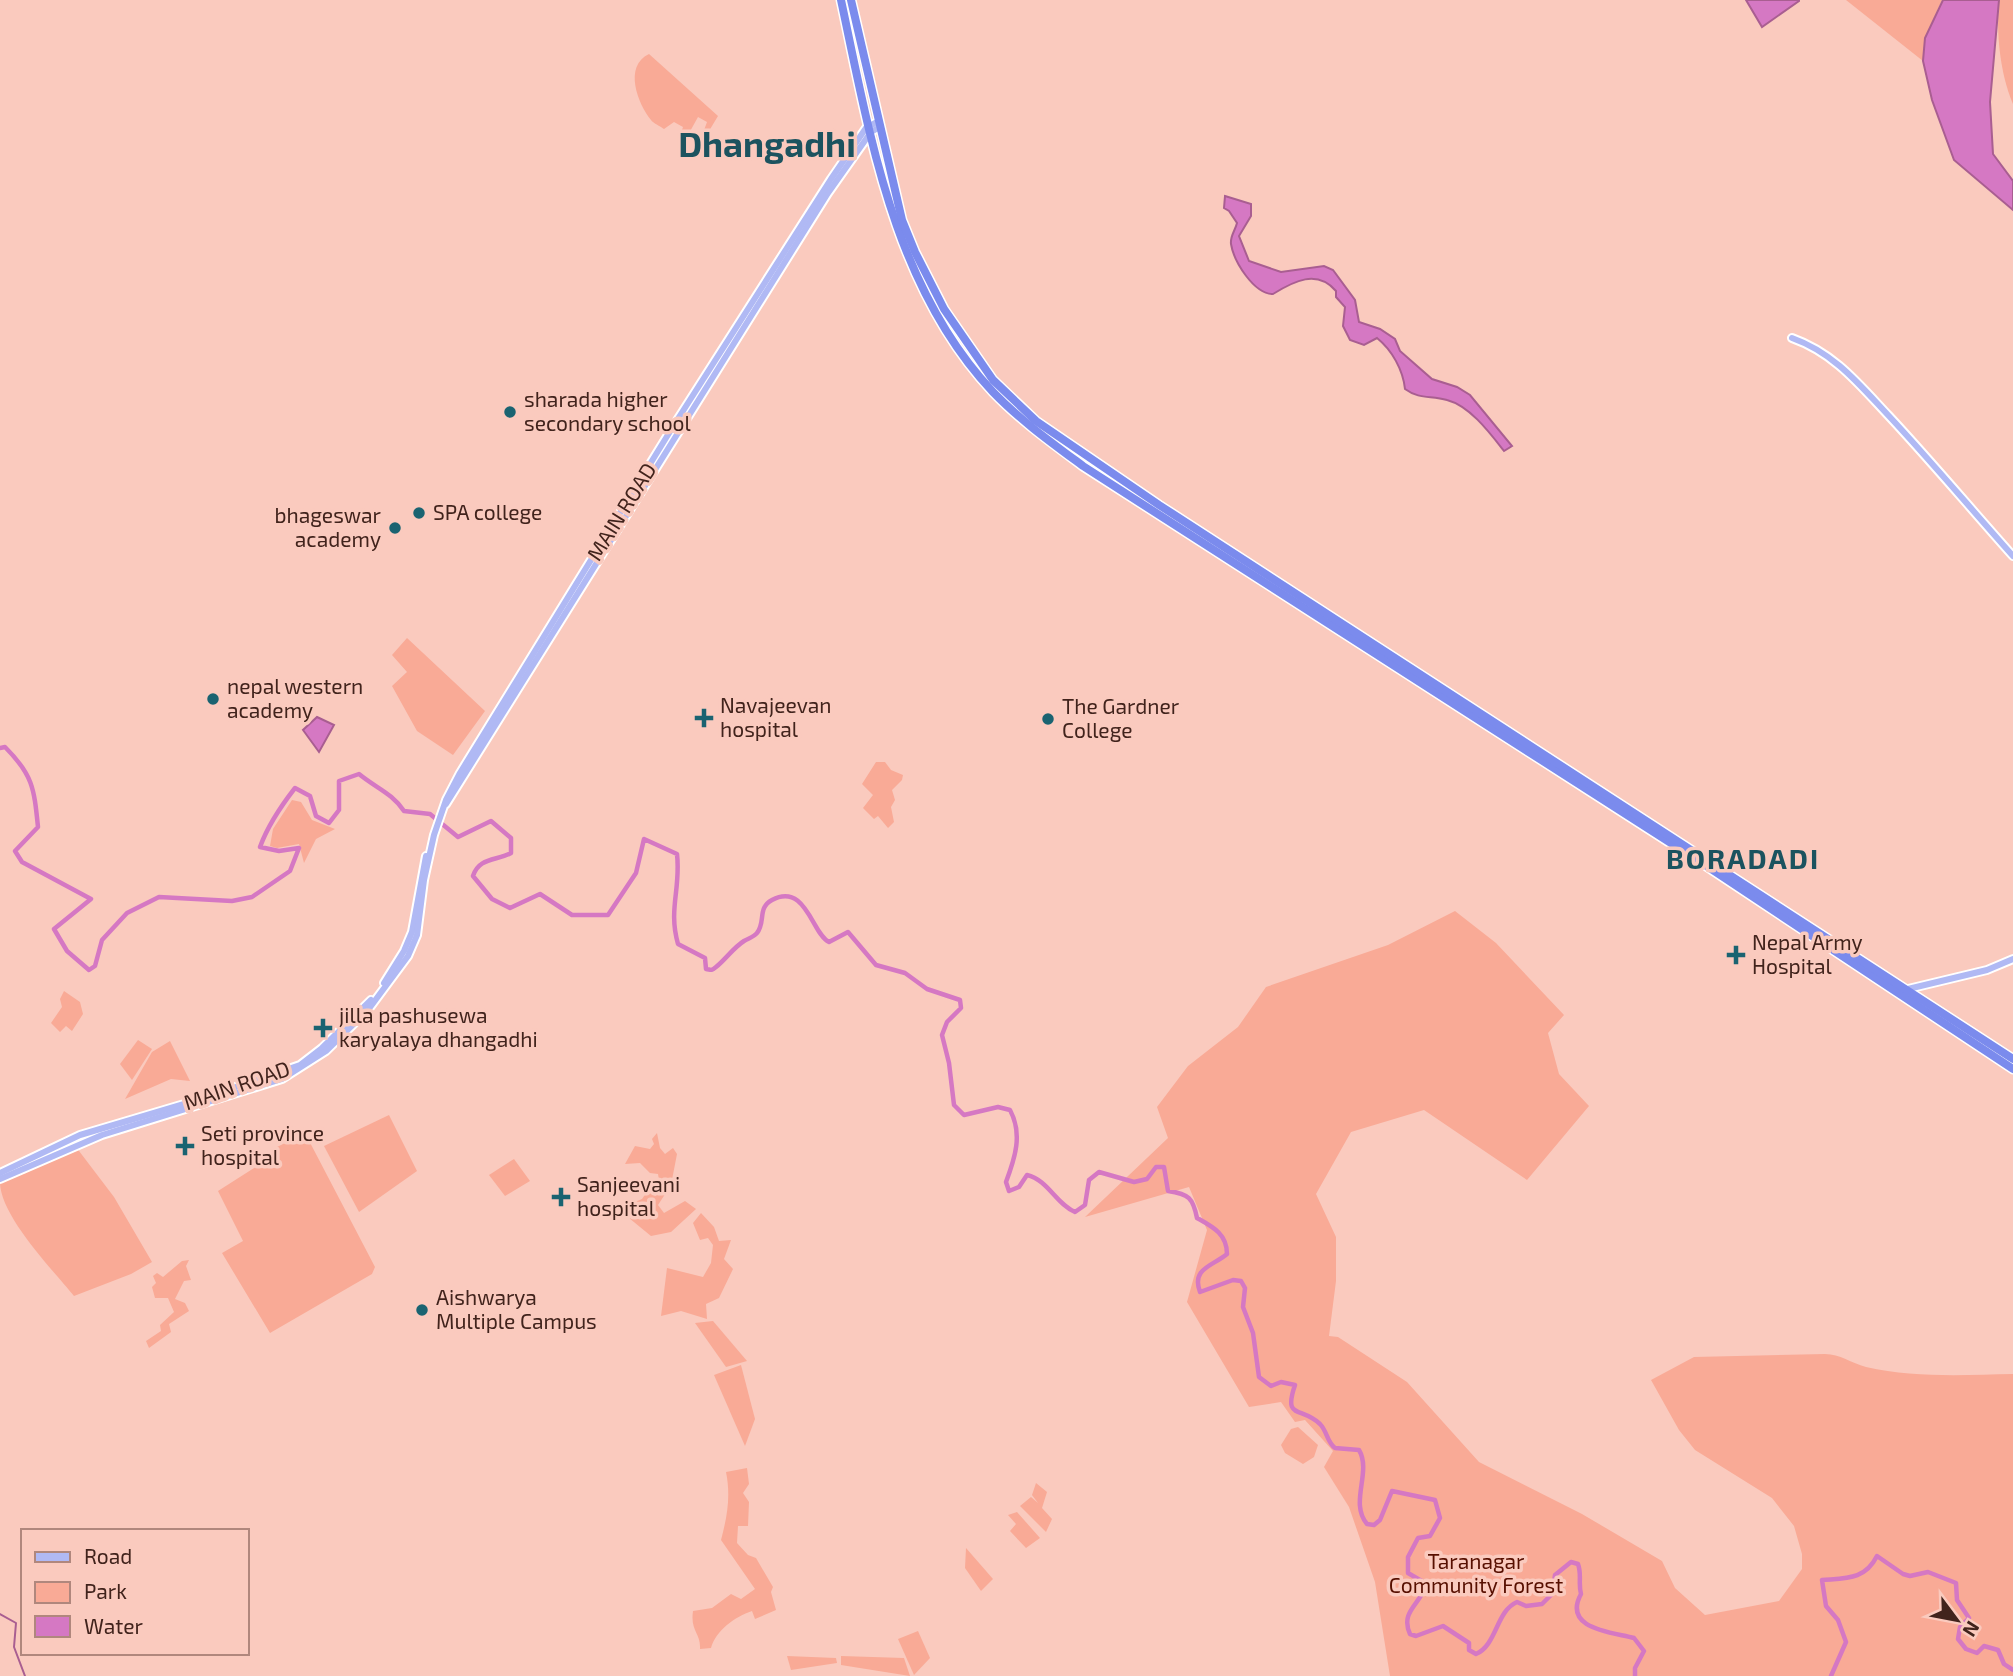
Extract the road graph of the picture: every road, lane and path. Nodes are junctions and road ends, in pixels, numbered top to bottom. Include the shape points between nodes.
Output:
1 (841, 0) edge
2 (851, 0) edge
3 (879, 124) junction
4 (870, 129) junction
5 (1792, 338) dead end
6 (2013, 556) edge
7 (2013, 959) edge
8 (1908, 989) junction
9 (2013, 1059) edge
10 (2013, 1069) edge
11 (281, 1076) junction
12 (0, 1173) edge
13 (0, 1179) edge

1 - 4 highway
2 - 3 highway
3 - 4 main road, MAIN ROAD
3 - 8 highway via 902,220 944,309 993,380 1036,421
4 - 10 highway via 896,226 936,314 988,386 1034,430
4 - 11 main road, MAIN ROAD via 643,484 445,806 433,838 417,935 396,975 326,1051
5 - 6 main road via 1835,359 1913,439
7 - 8 main road
8 - 9 highway
11 - 12 main road, MAIN ROAD via 88,1133
11 - 13 main road, MAIN ROAD via 102,1135

